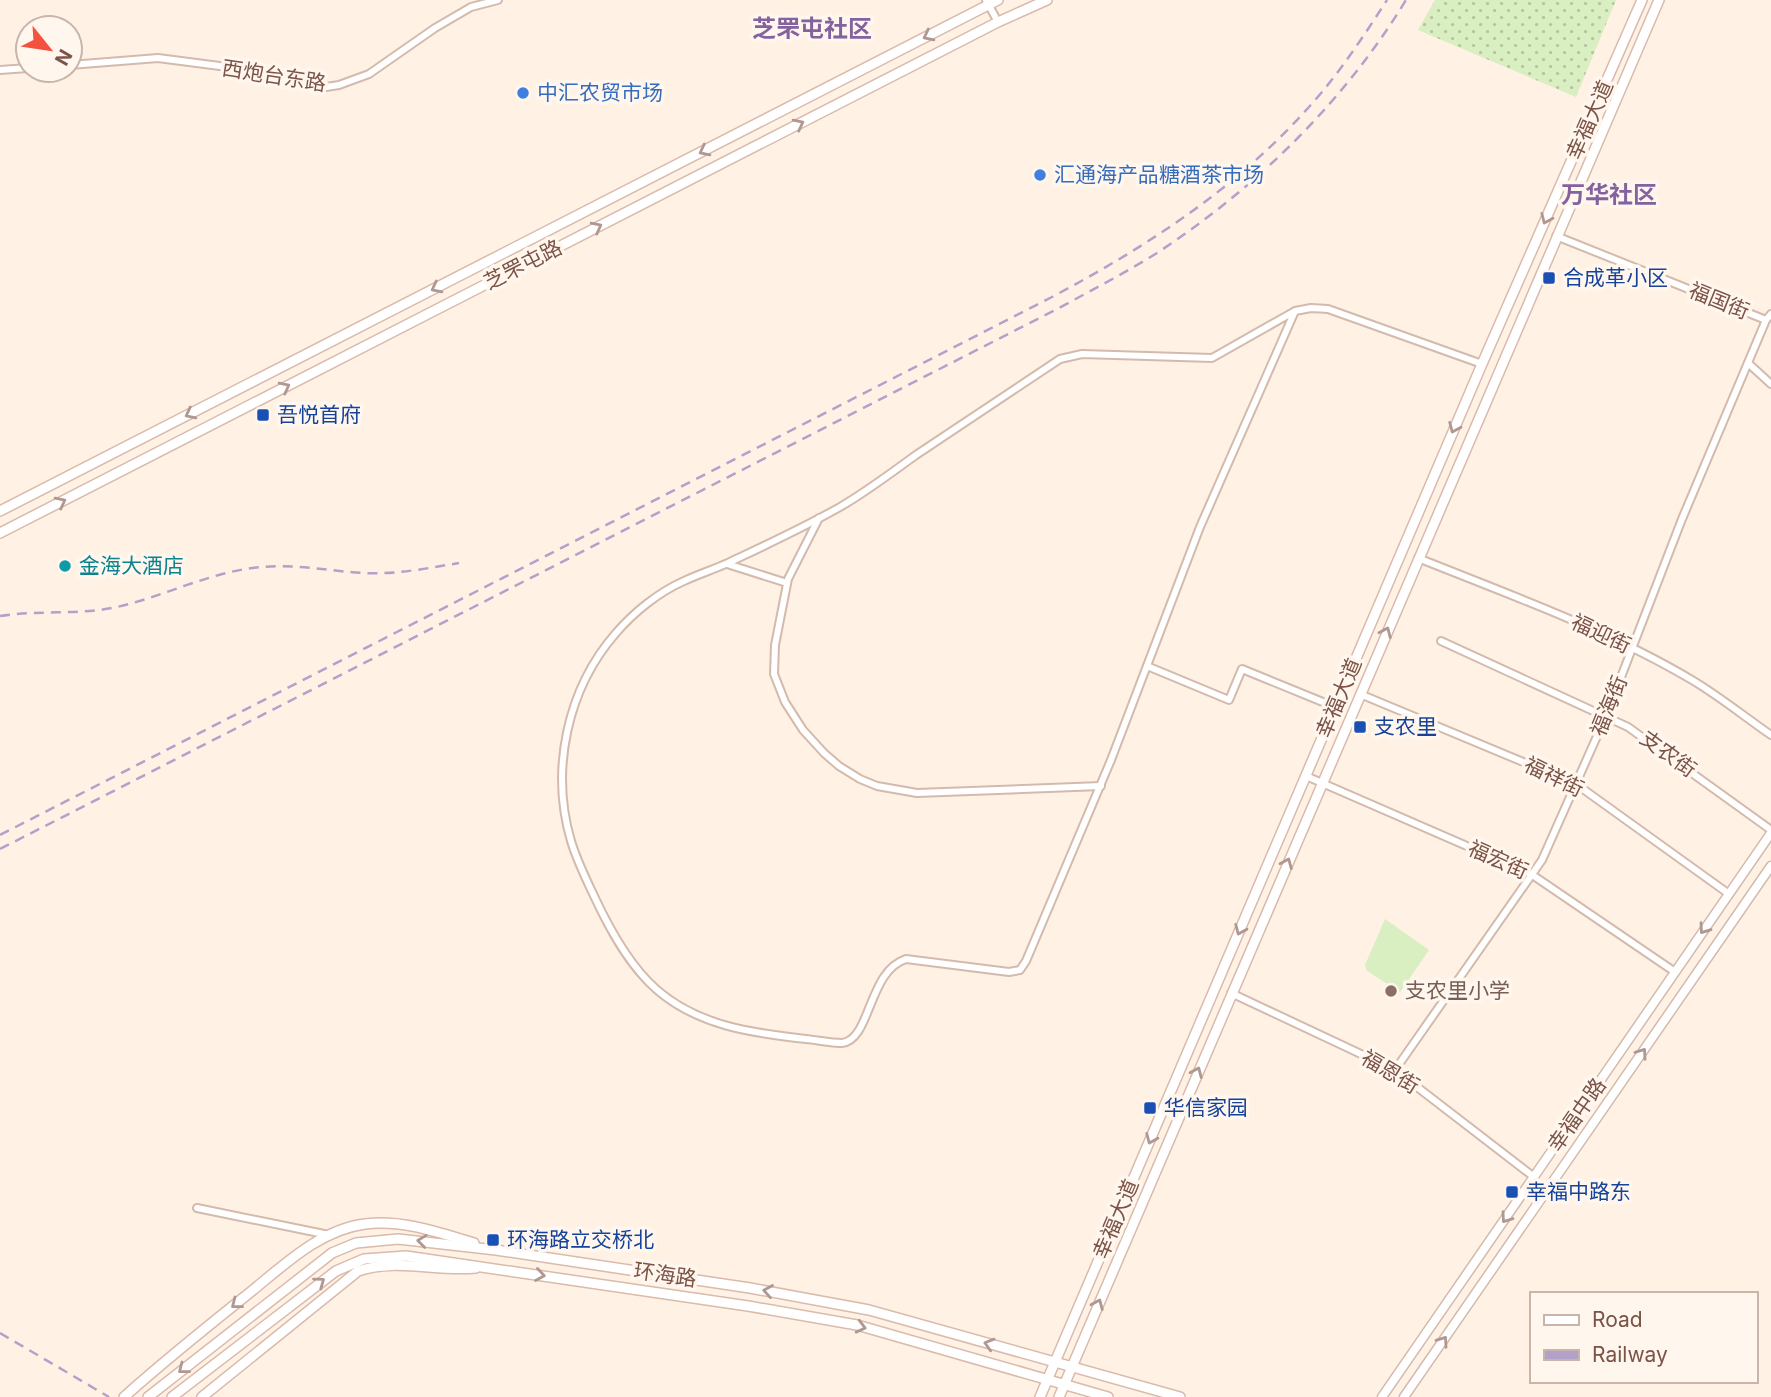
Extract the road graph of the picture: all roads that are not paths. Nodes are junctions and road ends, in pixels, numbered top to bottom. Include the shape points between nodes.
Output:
1 (498, 0) edge
2 (1048, 0) edge
3 (1642, 0) edge
4 (1658, 0) edge
5 (991, 2) edge
6 (998, 22) junction
7 (84, 64) edge
8 (1556, 236) junction
9 (1296, 311) junction
10 (1768, 317) edge
11 (1748, 363) junction
12 (1482, 364) junction
13 (1771, 384) edge
14 (0, 511) edge
15 (819, 518) junction
16 (0, 533) edge
17 (1418, 558) junction
18 (727, 564) junction
19 (787, 583) junction
20 (1441, 641) dead end
21 (1632, 648) junction
22 (1147, 666) junction
23 (1360, 694) junction
24 (1335, 707) junction
25 (1606, 716) junction
26 (1771, 735) edge
27 (1306, 776) junction
28 (1322, 783) junction
29 (1576, 784) junction
30 (1101, 786) junction
31 (1771, 831) edge
32 (1771, 866) edge
33 (1531, 874) junction
34 (1729, 894) junction
35 (1675, 972) junction
36 (1231, 993) junction
37 (1395, 1070) junction
38 (1534, 1177) junction
39 (197, 1208) dead end
40 (330, 1235) junction
41 (496, 1250) junction
42 (491, 1267) junction
43 (1055, 1362) junction
44 (1071, 1366) junction
45 (1048, 1379) junction
46 (1064, 1384) junction
47 (124, 1397) edge
48 (148, 1397) edge
49 (172, 1397) edge
50 (202, 1397) edge
51 (1040, 1397) edge
52 (1059, 1397) edge
53 (1108, 1397) edge
54 (1180, 1397) edge
55 (1382, 1397) edge
56 (1405, 1397) edge

1 - 7 street, 西炮台东路 via 471,6 369,74 326,87 158,58
2 - 6 main road, 芝罘屯路
3 -> 12 main road, 幸福大道
4 - 8 main road, 幸福大道
5 - 6 street
5 -> 14 main road, 芝罘屯路
16 -> 6 main road, 芝罘屯路
8 - 10 street, 福国街
8 - 17 main road, 幸福大道
9 - 12 street via 1328,309
9 - 15 street via 1212,358 1082,354 1060,359
9 - 22 street via 1200,527
10 - 11 street, 福海街
11 - 13 street
11 - 21 street, 福海街
12 -> 24 main road, 幸福大道
15 - 18 street
15 - 19 street
17 - 21 street, 福迎街
23 -> 17 main road, 幸福大道
18 - 19 street
18 - 30 street via 681,582 616,633 581,687 564,750 565,817 604,918 621,947 657,990 693,1013 723,1027 843,1043 858,1035 881,981 896,962 906,959 1020,970
19 - 30 street via 774,674 803,730 839,766 877,786 917,793
20 - 25 street, 支农街
21 - 25 street, 福海街
21 - 26 street, 福迎街 via 1694,681
22 - 24 street via 1229,700 1242,669
22 - 30 street
23 - 28 main road, 幸福大道
23 - 29 street, 福祥街
24 - 27 main road, 幸福大道
25 - 29 street, 福海街
25 - 31 street, 支农街 via 1645,737
27 - 28 street, 福宏街
27 -> 43 main road, 幸福大道
28 - 33 street, 福宏街
36 -> 28 main road, 幸福大道
29 - 33 street, 福海街 via 1542,860
29 - 34 street, 福祥街
31 - 34 street, 幸福中路
56 -> 32 street, 幸福中路
33 - 35 street, 福宏街
33 - 37 street, 福海街
34 -> 35 street, 幸福中路
35 - 38 street, 幸福中路
36 - 37 street, 福恩街
44 -> 36 main road, 幸福大道
37 - 38 street, 福恩街
38 -> 55 street, 幸福中路
39 - 40 street
40 - 41 main road via 382,1223 419,1227
40 -> 47 main road via 312,1243
43 -> 41 main road, 环海路 via 869,1310
41 -> 48 main road, 环海路 via 398,1239 356,1243 332,1253
42 -> 45 main road, 环海路 via 857,1325
49 -> 42 main road, 环海路 via 336,1271 364,1259 396,1255
42 - 50 main road via 376,1265 358,1271
43 - 44 main road, 环海路
43 - 45 main road, 幸福大道
44 - 46 main road, 幸福大道
44 - 54 main road, 环海路
45 - 46 main road, 环海路
45 - 51 main road, 幸福大道
46 - 52 main road, 幸福大道
46 - 53 main road, 环海路

